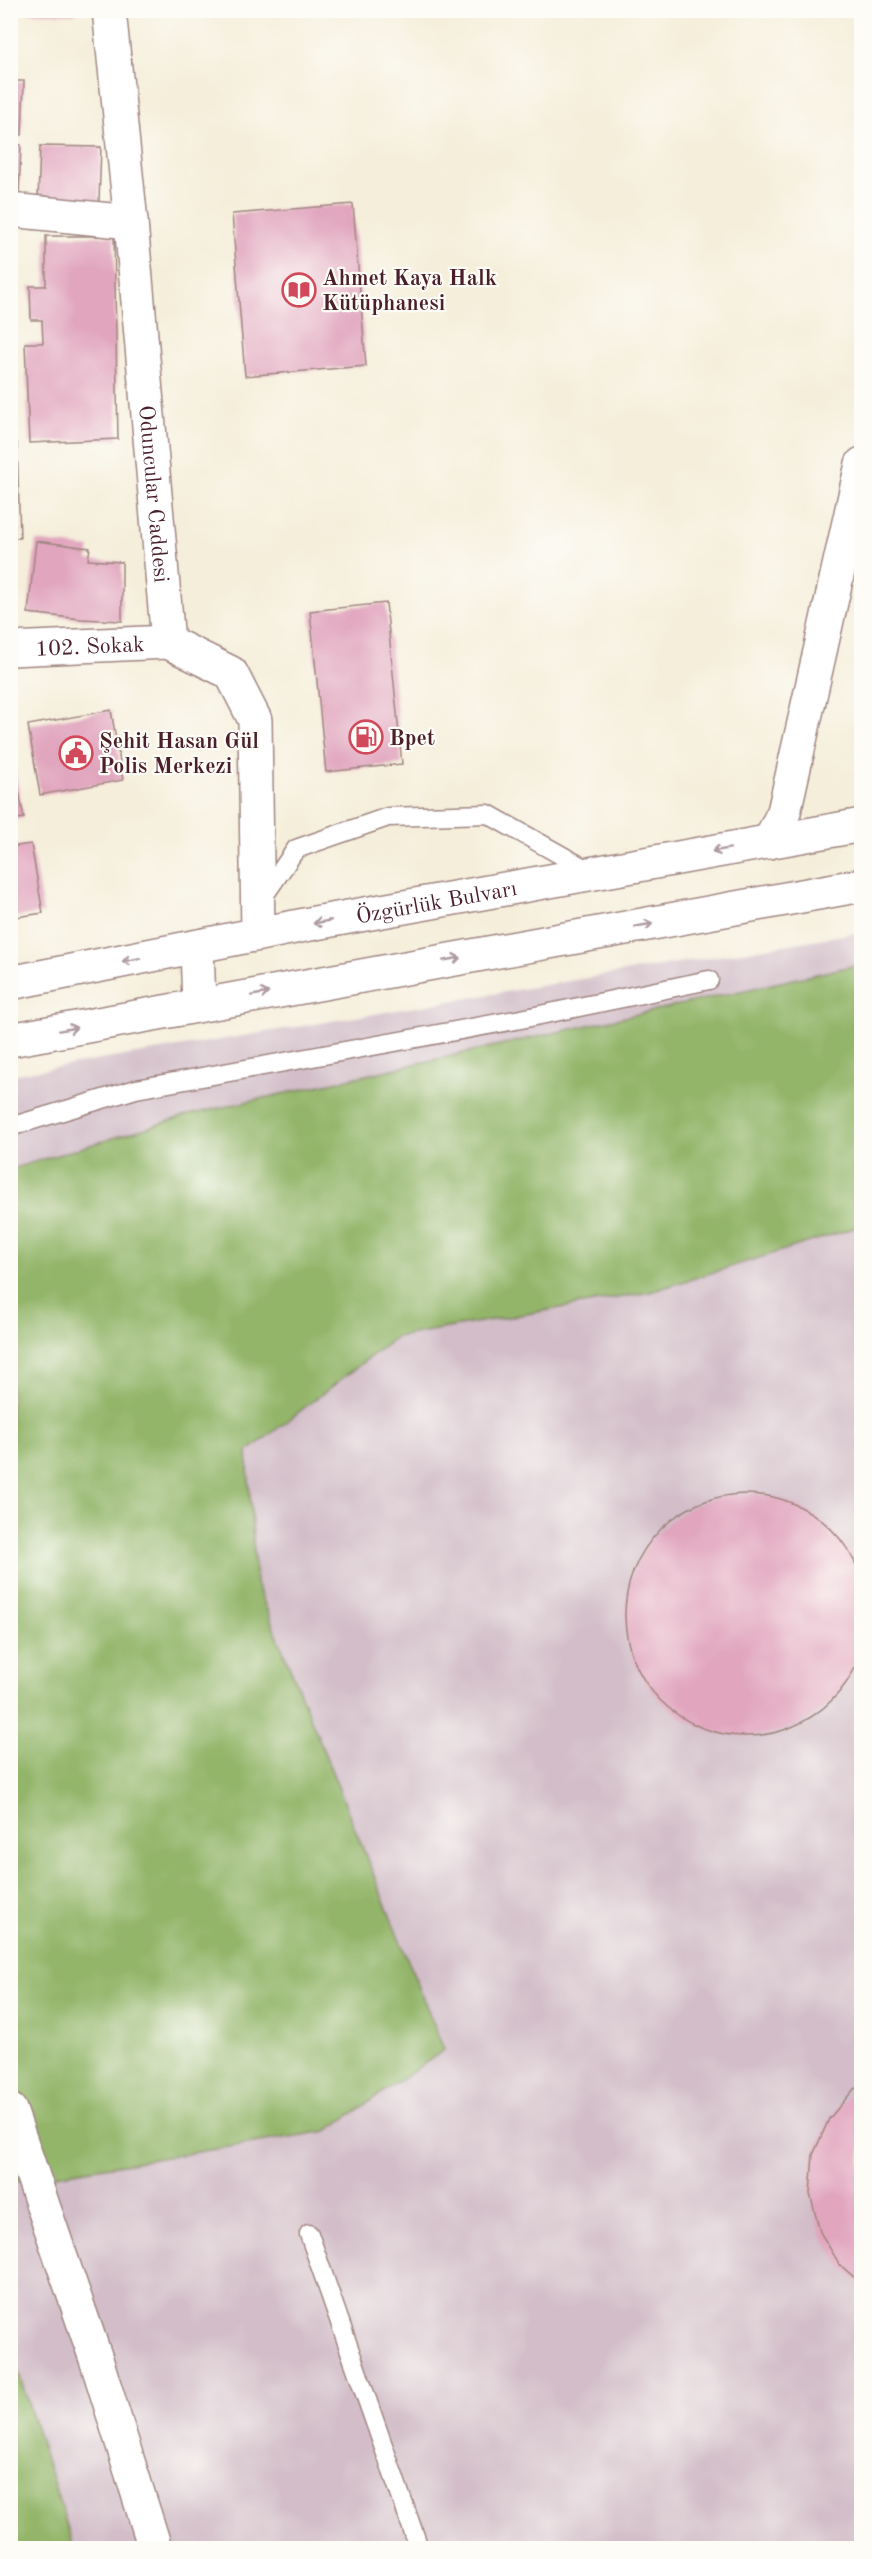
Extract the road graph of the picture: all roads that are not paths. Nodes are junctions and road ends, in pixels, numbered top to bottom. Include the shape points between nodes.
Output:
1 (109, 10) edge
2 (10, 210) edge
3 (131, 222) junction
4 (861, 464) edge
5 (168, 642) junction
6 (10, 649) edge
7 (861, 825) edge
8 (769, 842) junction
9 (593, 873) junction
10 (861, 885) edge
11 (257, 920) junction
12 (198, 947) junction
13 (709, 980) dead end
14 (10, 983) edge
15 (200, 1005) junction
16 (10, 1040) edge
17 (10, 1126) edge
18 (10, 2110) edge
19 (309, 2234) dead end
20 (155, 2548) edge
21 (419, 2548) edge

1 - 3 street, Oduncular Caddesi
2 - 3 street
3 - 5 street, Oduncular Caddesi
4 - 8 street via 784,812
5 - 6 street, 102. Sokak
5 - 11 street via 231,673 255,720
7 - 8 street, Özgürlük Bulvarı
8 -> 9 street, Özgürlük Bulvarı
9 -> 11 street, Özgürlük Bulvarı
9 - 11 lane via 488,814 388,817 296,849
15 -> 10 street
11 - 12 street, Özgürlük Bulvarı
12 -> 14 street, Özgürlük Bulvarı
12 - 15 street
13 - 17 lane via 521,1019 136,1089
16 -> 15 street
18 - 20 street via 96,2359
19 - 21 lane

